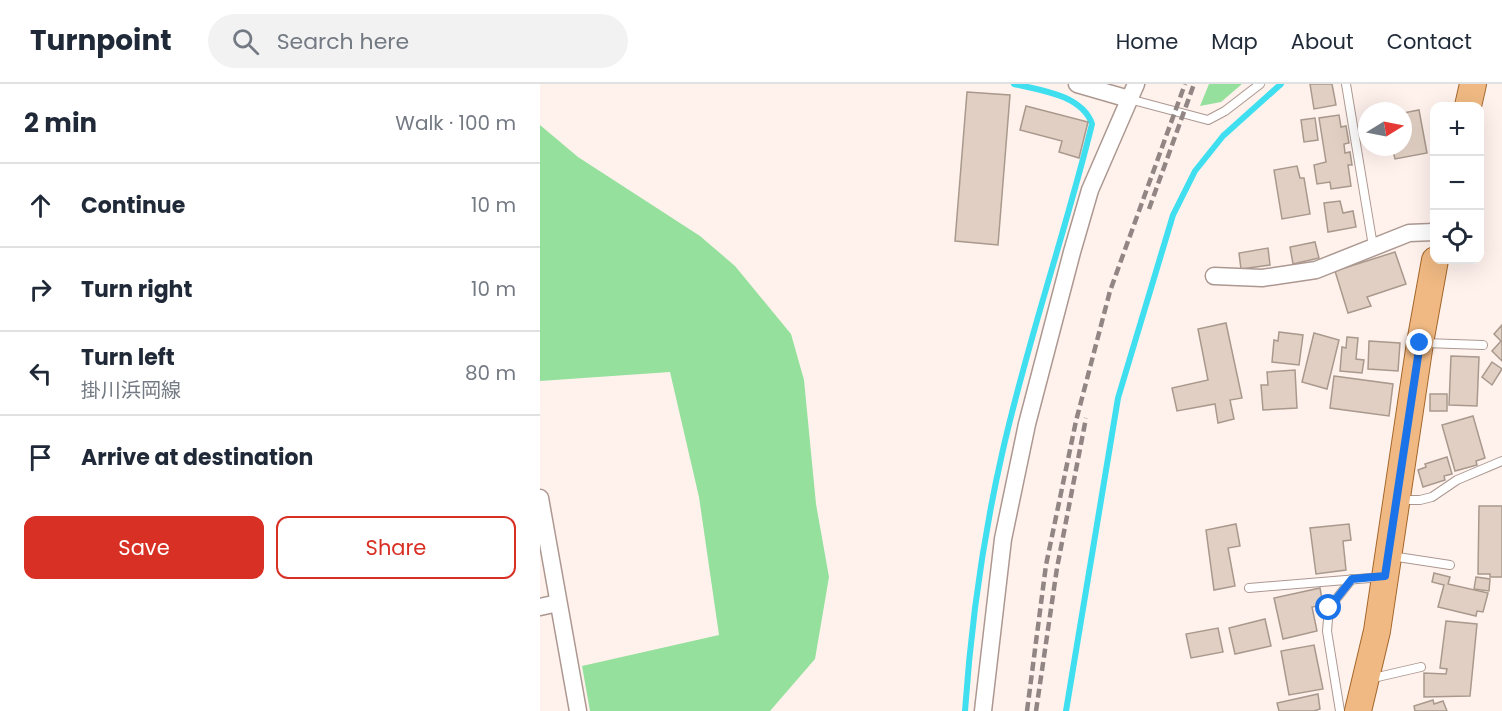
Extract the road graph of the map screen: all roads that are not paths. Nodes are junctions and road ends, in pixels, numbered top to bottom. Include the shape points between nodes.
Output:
1 (1077, 84) edge
2 (1260, 84) edge
3 (1346, 84) edge
4 (1473, 84) edge
5 (1132, 91) edge
6 (1469, 102) edge
7 (1430, 232) edge
8 (1373, 246) junction
9 (1434, 264) edge
10 (1214, 276) dead end
11 (1420, 343) junction
12 (1483, 345) dead end
13 (1502, 461) edge
14 (540, 498) edge
15 (1397, 500) junction
16 (1450, 565) dead end
17 (1386, 566) junction
18 (1352, 579) junction
19 (1249, 588) dead end
20 (558, 603) junction
21 (540, 607) edge
22 (1421, 667) dead end
23 (1365, 680) junction
24 (578, 711) edge
25 (983, 711) edge
26 (1339, 711) edge
27 (1358, 711) edge

1 - 5 street
2 - 5 lane via 1208,120
3 - 8 lane
4 - 6 main road
5 - 25 street via 1090,190 1027,424 1003,539
7 - 8 street via 1409,233
8 - 10 street via 1316,270 1262,278
9 - 11 main road
11 - 12 lane
11 - 15 main road
13 - 15 lane via 1457,480 1432,497
14 - 20 street
15 - 17 main road
16 - 17 lane
17 - 18 lane
17 - 23 main road
18 - 19 lane
18 - 26 lane via 1329,608 1327,631
20 - 21 street
20 - 24 street
22 - 23 lane
23 - 27 main road

